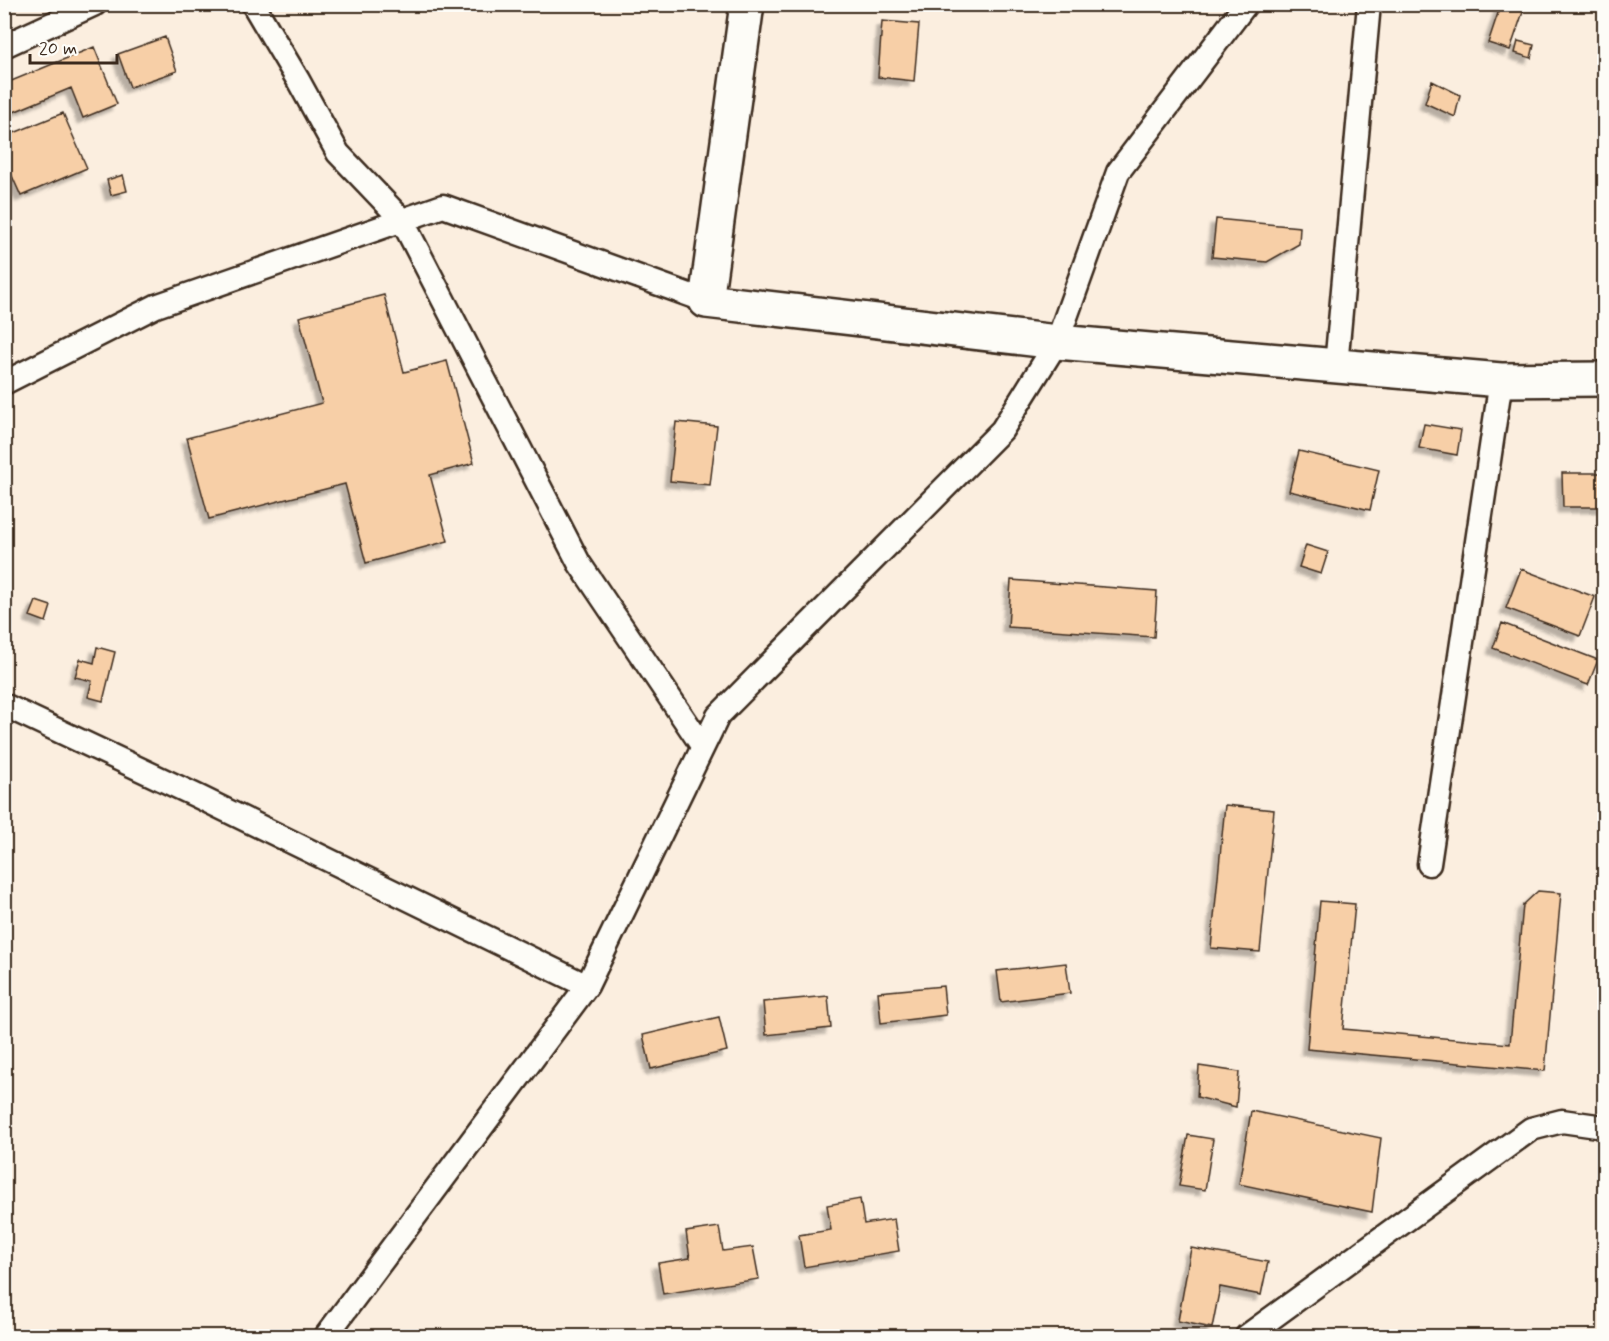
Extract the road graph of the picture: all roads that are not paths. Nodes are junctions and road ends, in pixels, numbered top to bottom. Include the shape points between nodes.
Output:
1 (95, 4) edge
2 (253, 4) edge
3 (747, 4) edge
4 (1246, 4) edge
5 (1369, 4) edge
6 (4, 46) edge
7 (402, 220) junction
8 (706, 301) junction
9 (1057, 342) junction
10 (1336, 366) junction
11 (1605, 379) edge
12 (1501, 380) junction
13 (4, 383) edge
14 (4, 705) edge
15 (703, 747) junction
16 (1429, 864) dead end
17 (586, 986) junction
18 (1605, 1127) edge
19 (326, 1336) edge
20 (1247, 1336) edge

1 - 6 street
2 - 7 street via 338,153
3 - 8 main road
4 - 9 street via 1118,172
5 - 10 street
7 - 8 street via 444,206
7 - 13 street via 156,306
7 - 15 street via 579,563
8 - 9 main road
9 - 10 main road
9 - 15 street via 1002,429 718,716
10 - 12 main road
11 - 12 main road
12 - 16 street
14 - 17 street
15 - 17 street
17 - 19 street
18 - 20 street via 1562,1121 1531,1129

